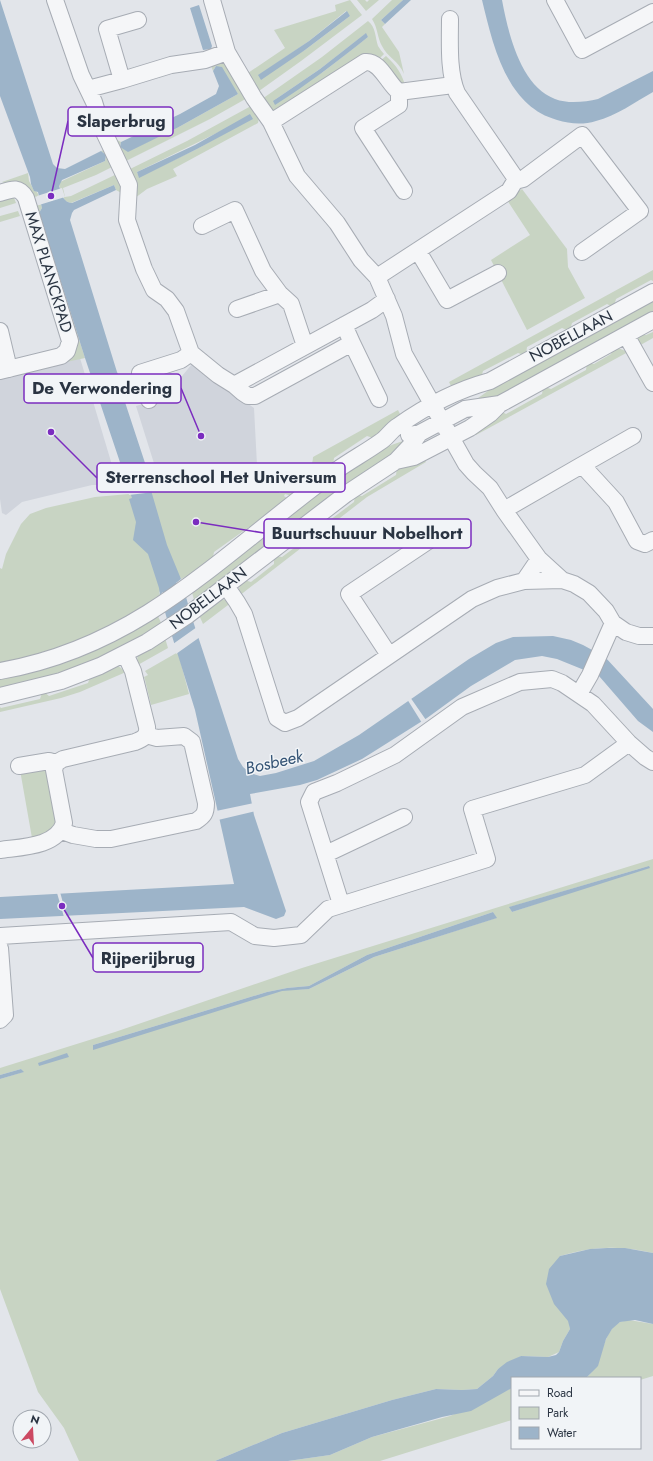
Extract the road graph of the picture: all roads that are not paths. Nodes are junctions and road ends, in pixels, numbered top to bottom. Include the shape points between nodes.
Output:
1 (55, 0) edge
2 (212, 0) edge
3 (555, 0) edge
4 (653, 12) edge
5 (450, 19) dead end
6 (138, 20) dead end
7 (227, 52) junction
8 (122, 80) junction
9 (453, 85) junction
10 (88, 89) junction
11 (399, 92) junction
12 (271, 122) junction
13 (515, 182) junction
14 (404, 191) dead end
15 (0, 192) edge
16 (202, 226) dead end
17 (418, 251) junction
18 (582, 252) dead end
19 (498, 273) dead end
20 (377, 277) junction
21 (653, 292) edge
22 (280, 294) junction
23 (387, 299) junction
24 (236, 309) dead end
25 (653, 320) edge
26 (344, 325) junction
27 (0, 331) edge
28 (626, 335) junction
29 (352, 343) junction
30 (305, 346) junction
31 (191, 353) junction
32 (4, 370) edge
33 (490, 381) junction
34 (653, 383) edge
35 (234, 385) junction
36 (379, 399) dead end
37 (149, 400) dead end
38 (500, 404) junction
39 (433, 405) junction
40 (464, 409) junction
41 (441, 421) junction
42 (419, 434) junction
43 (633, 436) dead end
44 (451, 438) junction
45 (382, 441) junction
46 (396, 461) junction
47 (582, 465) junction
48 (504, 510) junction
49 (443, 531) dead end
50 (652, 545) edge
51 (539, 559) junction
52 (562, 580) junction
53 (524, 582) junction
54 (226, 586) junction
55 (613, 623) junction
56 (653, 636) edge
57 (125, 654) junction
58 (389, 655) junction
59 (0, 672) edge
60 (579, 694) junction
61 (0, 696) edge
62 (146, 735) junction
63 (629, 743) junction
64 (653, 762) edge
65 (56, 763) junction
66 (19, 766) dead end
67 (404, 817) dead end
68 (62, 831) junction
69 (0, 850) edge
70 (326, 854) junction
71 (341, 904) junction
72 (0, 936) edge
73 (0, 948) edge
74 (0, 1020) edge

1 - 10 street
2 - 7 street
3 - 4 street via 582,50
5 - 9 street
6 - 8 street via 107,29
7 - 8 street via 205,60 171,65
7 - 12 street
8 - 10 street
9 - 11 street
9 - 13 street via 514,176
10 - 31 street via 102,128 129,185 127,220 144,269 154,290 167,299 176,310
11 - 12 street via 393,88 378,66 373,62 366,62
11 - 14 street via 399,105 363,128
12 - 20 street via 297,176 337,223 360,260
13 - 17 street via 510,190
13 - 18 street via 523,179 582,135 640,211
15 - 32 street, MAX PLANCKPAD via 12,189 20,191 28,203 70,341 67,351 61,356
16 - 22 street via 235,210 263,271
17 - 19 street via 448,300
17 - 20 street
20 - 23 street
21 - 33 street, NOBELLAAN
22 - 24 street
22 - 30 street via 291,304
23 - 26 street
23 - 39 street via 404,354
25 - 28 street, NOBELLAAN
26 - 29 street
26 - 30 street
27 - 32 street
28 - 34 street
28 - 38 street, NOBELLAAN
29 - 35 street via 255,396 248,396
29 - 36 street
30 - 35 street
31 - 35 street
31 - 37 street via 181,360 140,373
33 - 39 street, NOBELLAAN via 461,390
33 - 40 street, NOBELLAAN
38 - 40 street, NOBELLAAN
38 - 44 street, NOBELLAAN via 470,428
39 - 41 street
39 - 45 street, NOBELLAAN via 396,427
40 - 41 street, NOBELLAAN
41 - 42 street, NOBELLAAN
41 - 44 street
42 - 45 street, NOBELLAAN
42 - 46 street, NOBELLAAN
43 - 47 street
44 - 46 street, NOBELLAAN via 414,457
44 - 48 street via 466,464 490,488
45 - 59 street, NOBELLAAN via 338,469 180,591 119,630 84,646
46 - 54 street, NOBELLAAN via 346,494
47 - 48 street
47 - 50 street via 616,502 637,541
48 - 51 street
49 - 58 street via 349,594
51 - 52 street
51 - 53 street
52 - 53 street
52 - 55 street via 589,593 606,611
53 - 58 street via 498,588 472,599
54 - 57 street, NOBELLAAN via 173,626
54 - 58 street via 244,614 277,718 285,723 298,718
55 - 56 street via 626,632 639,636
55 - 60 street
57 - 61 street, NOBELLAAN via 61,681
57 - 62 street via 133,671 147,727
60 - 63 street via 593,704
60 - 70 street via 552,679 520,682 506,687 462,707 395,755 314,792 309,802
62 - 65 street via 135,742 63,759
62 - 68 street via 157,738 184,736 192,742 206,803 204,816 196,821 111,839 96,840
63 - 64 street
63 - 71 street via 585,775 472,809 487,860
65 - 66 street via 49,761
65 - 68 street via 54,770 64,823
67 - 70 street
68 - 69 street via 44,842
70 - 71 street
71 - 72 street via 328,909 301,935 274,938 255,936 230,922
73 - 74 street via 5,1016

